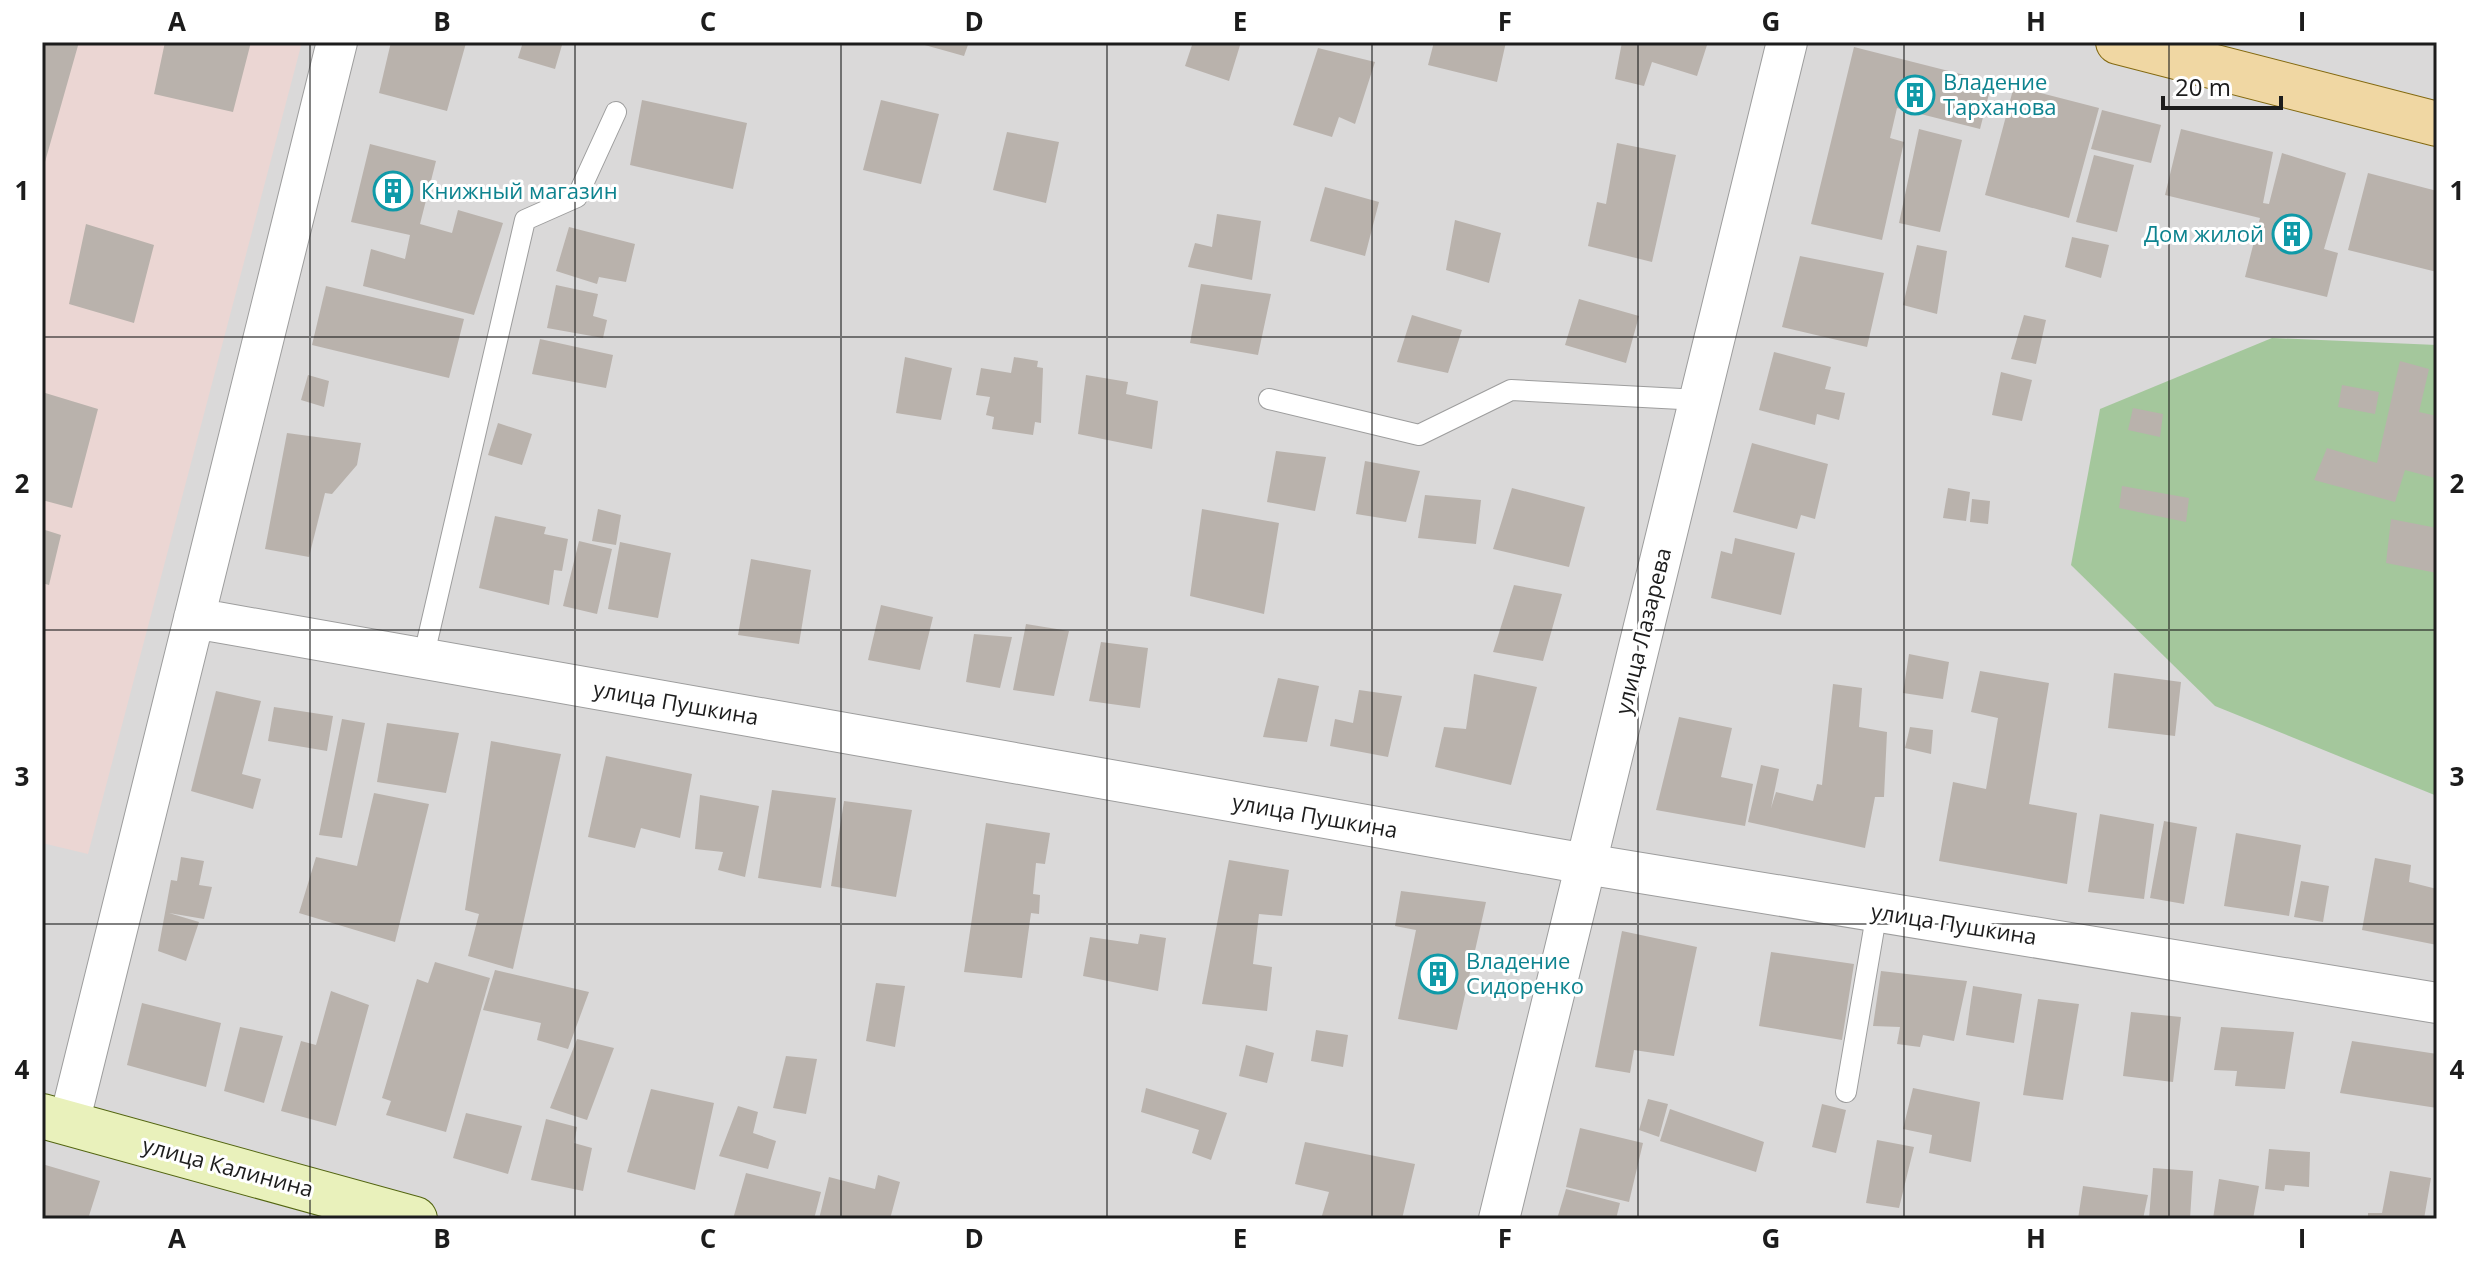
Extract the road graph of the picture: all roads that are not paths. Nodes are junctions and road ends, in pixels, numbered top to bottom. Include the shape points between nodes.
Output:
1 (337, 42) edge
2 (1787, 42) edge
3 (2118, 42) edge
4 (616, 112) dead end
5 (2437, 124) edge
6 (1269, 399) dead end
7 (1700, 400) junction
8 (194, 618) junction
9 (423, 659) junction
10 (1586, 864) junction
11 (1877, 911) junction
12 (2437, 1003) edge
13 (1846, 1092) dead end
14 (56, 1120) edge
15 (334, 1208) edge
16 (415, 1219) edge
17 (1499, 1219) edge

1 - 8 street
2 - 7 street, улица Лазарева
3 - 5 main road
4 - 9 lane via 577,197 525,220
6 - 7 lane via 1419,435 1511,390
7 - 10 street, улица Лазарева
8 - 9 street, улица Пушкина
8 - 14 street
9 - 10 street, улица Пушкина
10 - 11 street, улица Пушкина
10 - 17 street, улица Лазарева
11 - 12 street, улица Пушкина
11 - 13 lane
14 - 15 street, улица Калинина
15 - 16 street, улица Калинина

